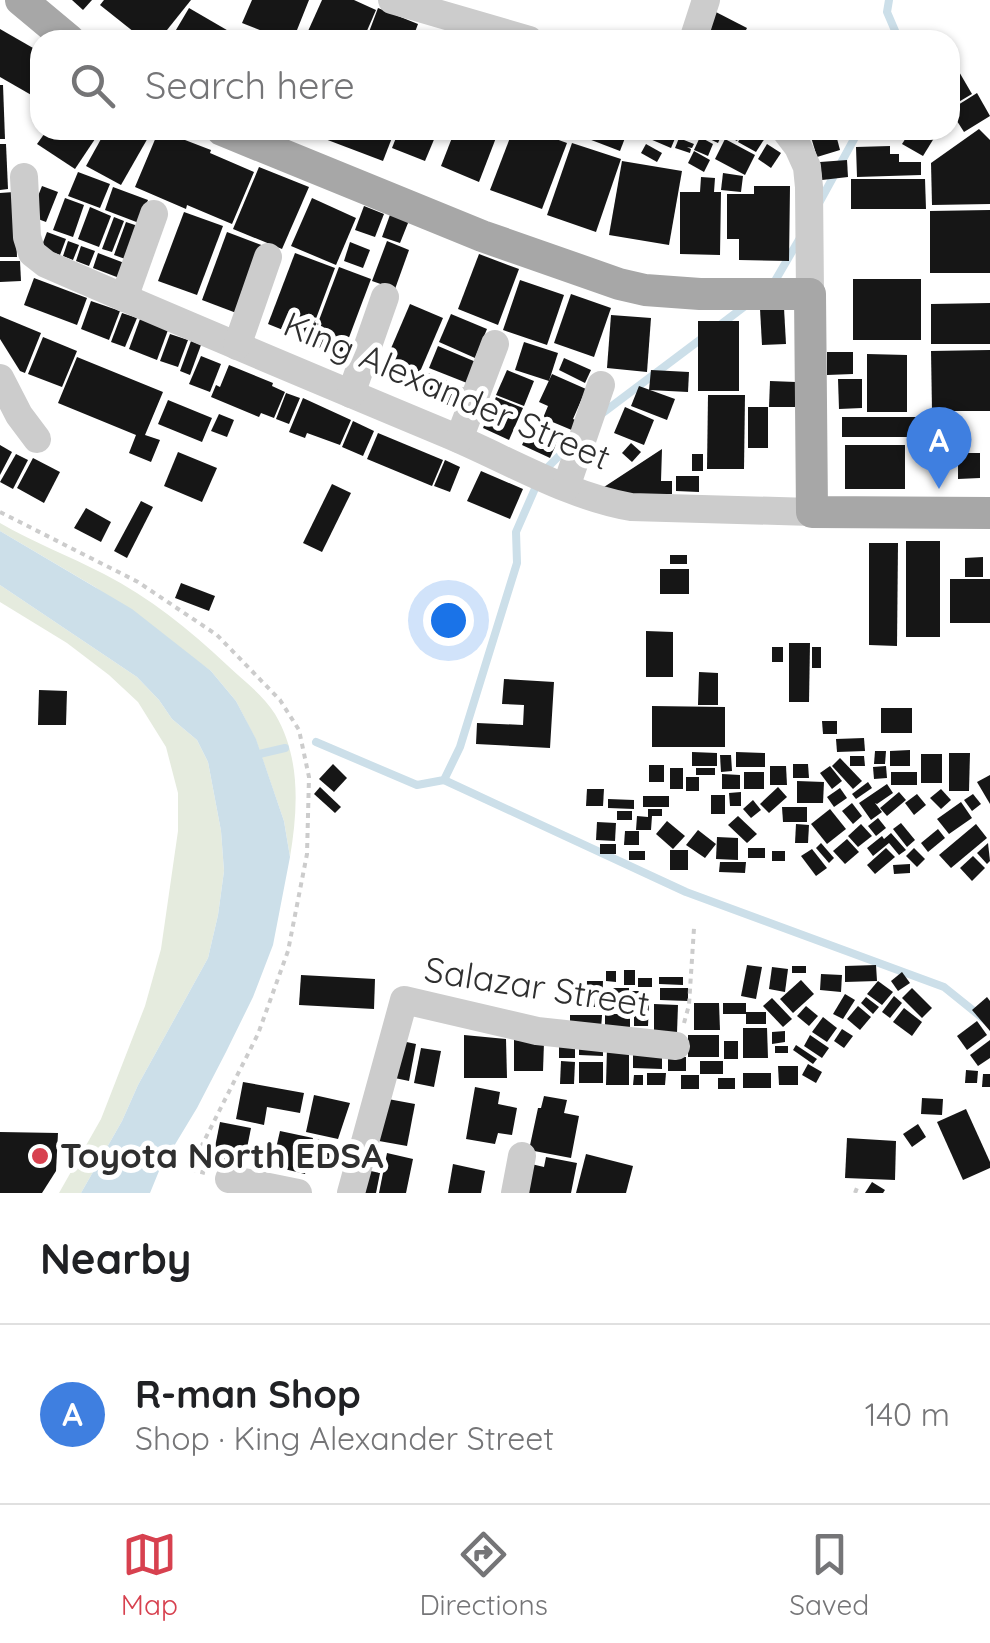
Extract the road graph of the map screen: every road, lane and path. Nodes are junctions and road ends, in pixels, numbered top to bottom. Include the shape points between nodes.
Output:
1 (21, 0) edge
2 (392, 0) edge
3 (706, 0) edge
4 (443, 8) edge
5 (57, 30) edge
6 (502, 30) edge
7 (696, 30) edge
8 (247, 140) edge
9 (793, 140) edge
10 (24, 176) dead end
11 (154, 214) dead end
12 (268, 257) dead end
13 (810, 294) junction
14 (384, 297) dead end
15 (124, 298) junction
16 (494, 344) dead end
17 (237, 346) junction
18 (0, 378) edge
19 (601, 385) dead end
20 (351, 394) junction
21 (37, 439) dead end
22 (459, 439) junction
23 (578, 491) junction
24 (0, 512) edge
25 (812, 512) junction
26 (990, 512) edge
27 (694, 928) dead end
28 (676, 1046) joint
29 (522, 1156) dead end
30 (229, 1179) joint
31 (298, 1193) edge
32 (351, 1193) edge
33 (515, 1193) edge

1 - 5 main road
2 - 4 street
3 - 7 street
4 - 6 street
8 - 13 main road via 619,284 700,294
9 - 13 street via 809,187
10 - 15 street, King Alexander Street via 32,253
11 - 15 street
12 - 17 street
13 - 25 main road
14 - 20 street
15 - 17 street, King Alexander Street
16 - 22 street
17 - 20 street, King Alexander Street
18 - 21 street
19 - 23 street
20 - 22 street, King Alexander Street
22 - 23 street, King Alexander Street
23 - 25 street, King Alexander Street via 631,507
24 - 30 path via 138,582 217,635 280,700 299,730 309,777 306,854 288,951 258,1034 190,1170
25 - 26 main road, King Alexander Street
27 - 28 path via 690,1004
28 - 32 street, Salazar Street via 537,1031 404,1000
29 - 33 street
30 - 31 street

